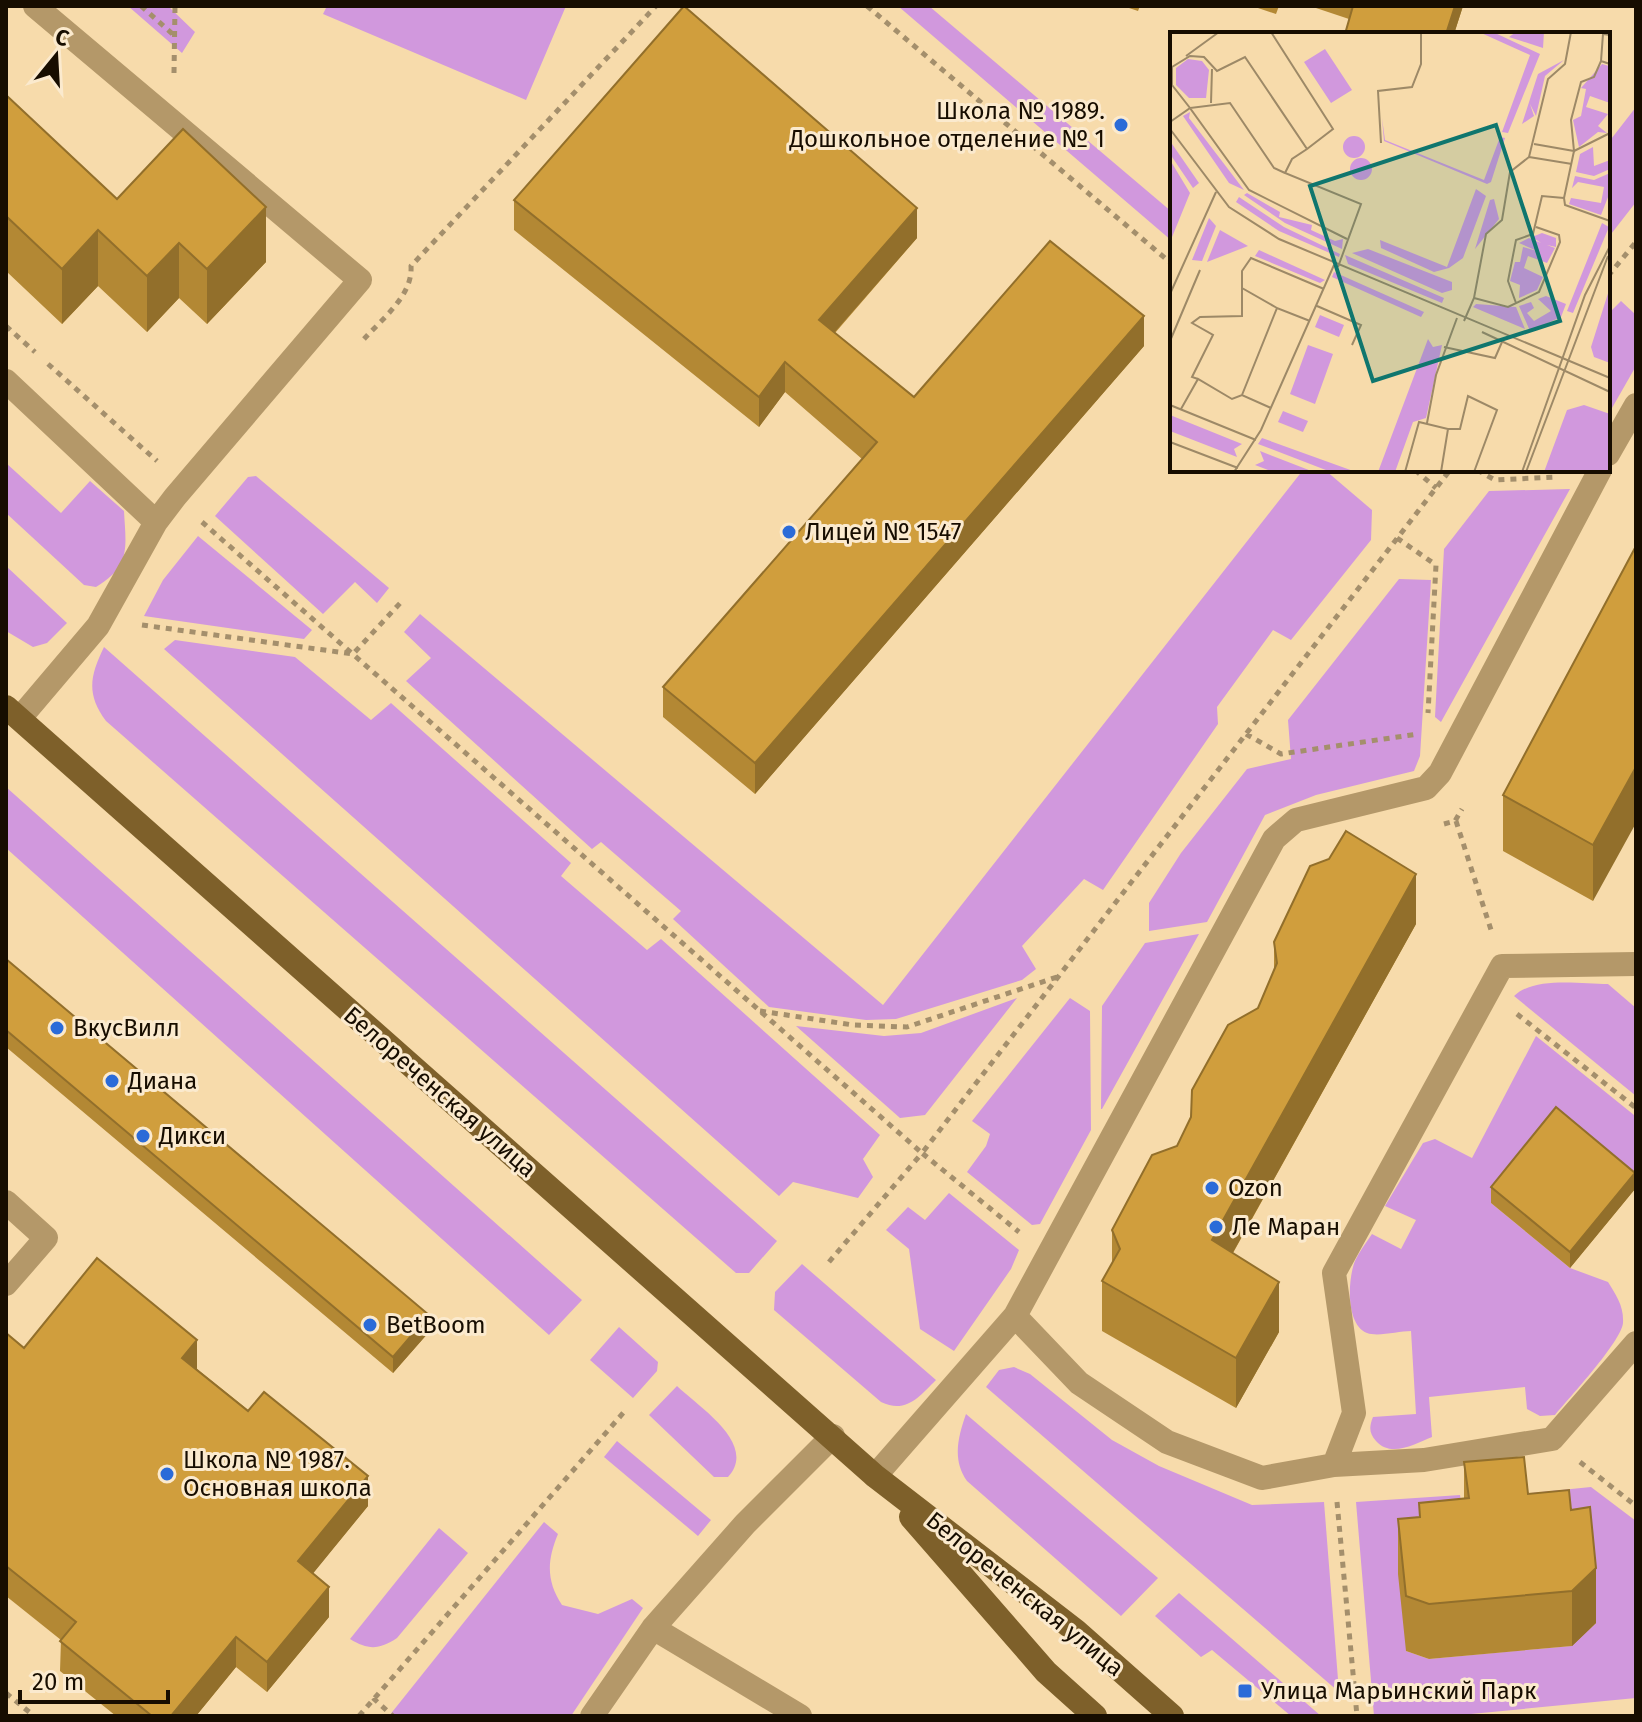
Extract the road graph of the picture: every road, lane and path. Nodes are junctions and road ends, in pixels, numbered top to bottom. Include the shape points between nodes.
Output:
1 (35, 6) edge
2 (141, 6) edge
3 (175, 6) edge
4 (867, 6) edge
5 (176, 38) junction
6 (172, 121) junction
7 (1636, 242) edge
8 (1170, 262) edge
9 (1610, 274) edge
10 (6, 326) edge
11 (6, 381) edge
12 (1636, 405) edge
13 (1610, 450) edge
14 (1417, 472) edge
15 (1448, 472) edge
16 (1481, 472) edge
17 (1558, 472) edge
18 (1599, 472) edge
19 (1436, 488) junction
20 (180, 492) junction
21 (156, 522) junction
22 (1397, 538) junction
23 (403, 600) dead end
24 (98, 626) junction
25 (353, 654) junction
26 (13, 712) edge
27 (1426, 733) junction
28 (1246, 734) junction
29 (1454, 745) junction
30 (1468, 796) dead end
31 (1456, 820) junction
32 (1439, 825) dead end
33 (1493, 937) dead end
34 (1636, 964) edge
35 (1058, 977) junction
36 (1488, 991) junction
37 (759, 1011) junction
38 (1636, 1108) edge
39 (922, 1153) junction
40 (6, 1202) edge
41 (1048, 1256) junction
42 (829, 1262) dead end
43 (6, 1284) edge
44 (1015, 1316) junction
45 (1636, 1343) edge
46 (624, 1412) dead end
47 (833, 1436) junction
48 (1552, 1439) junction
49 (1334, 1465) junction
50 (875, 1476) junction
51 (1636, 1506) edge
52 (653, 1628) junction
53 (6, 1693) edge
54 (373, 1698) junction
55 (34, 1716) edge
56 (359, 1716) edge
57 (393, 1716) edge
58 (592, 1716) edge
59 (800, 1716) edge
60 (1095, 1716) edge
61 (1172, 1716) edge
62 (1357, 1716) edge

1 - 6 lane
2 - 5 path
3 - 5 path
4 - 8 path
5 - 6 path
6 - 20 lane via 360,280
7 - 9 path
10 - 20 path
11 - 21 lane
12 - 13 lane
14 - 19 path
15 - 19 path
16 - 17 path via 1495,480 1558,477
18 - 29 lane
19 - 22 path
20 - 21 lane
20 - 25 path
21 - 24 lane
22 - 27 path via 1436,565
22 - 28 path
23 - 25 path
24 - 25 path via 132,624
24 - 26 lane
25 - 37 path
26 - 47 main road, Белореченская улица
27 - 28 path via 1281,754
27 - 29 path
28 - 35 path
29 - 41 lane via 1426,788 1296,820 1274,839
30 - 31 path
31 - 32 path
31 - 33 path
34 - 36 lane via 1502,966
35 - 37 path via 907,1027
35 - 39 path
36 - 38 path
36 - 49 lane via 1334,1273 1354,1413
37 - 39 path
39 - 41 path
39 - 42 path
40 - 43 lane via 46,1238
41 - 44 lane
44 - 49 lane via 1079,1383 1167,1442 1262,1478
44 - 50 lane
45 - 48 lane
46 - 54 path
47 - 50 main road, Белореченская улица
47 - 52 lane via 745,1524
48 - 49 lane via 1424,1460
48 - 51 path
49 - 62 path
50 - 60 main road, Белореченская улица via 1046,1672
50 - 61 main road, Белореченская улица via 1076,1631
52 - 58 lane
52 - 59 lane
53 - 55 path
54 - 56 path
54 - 57 path

